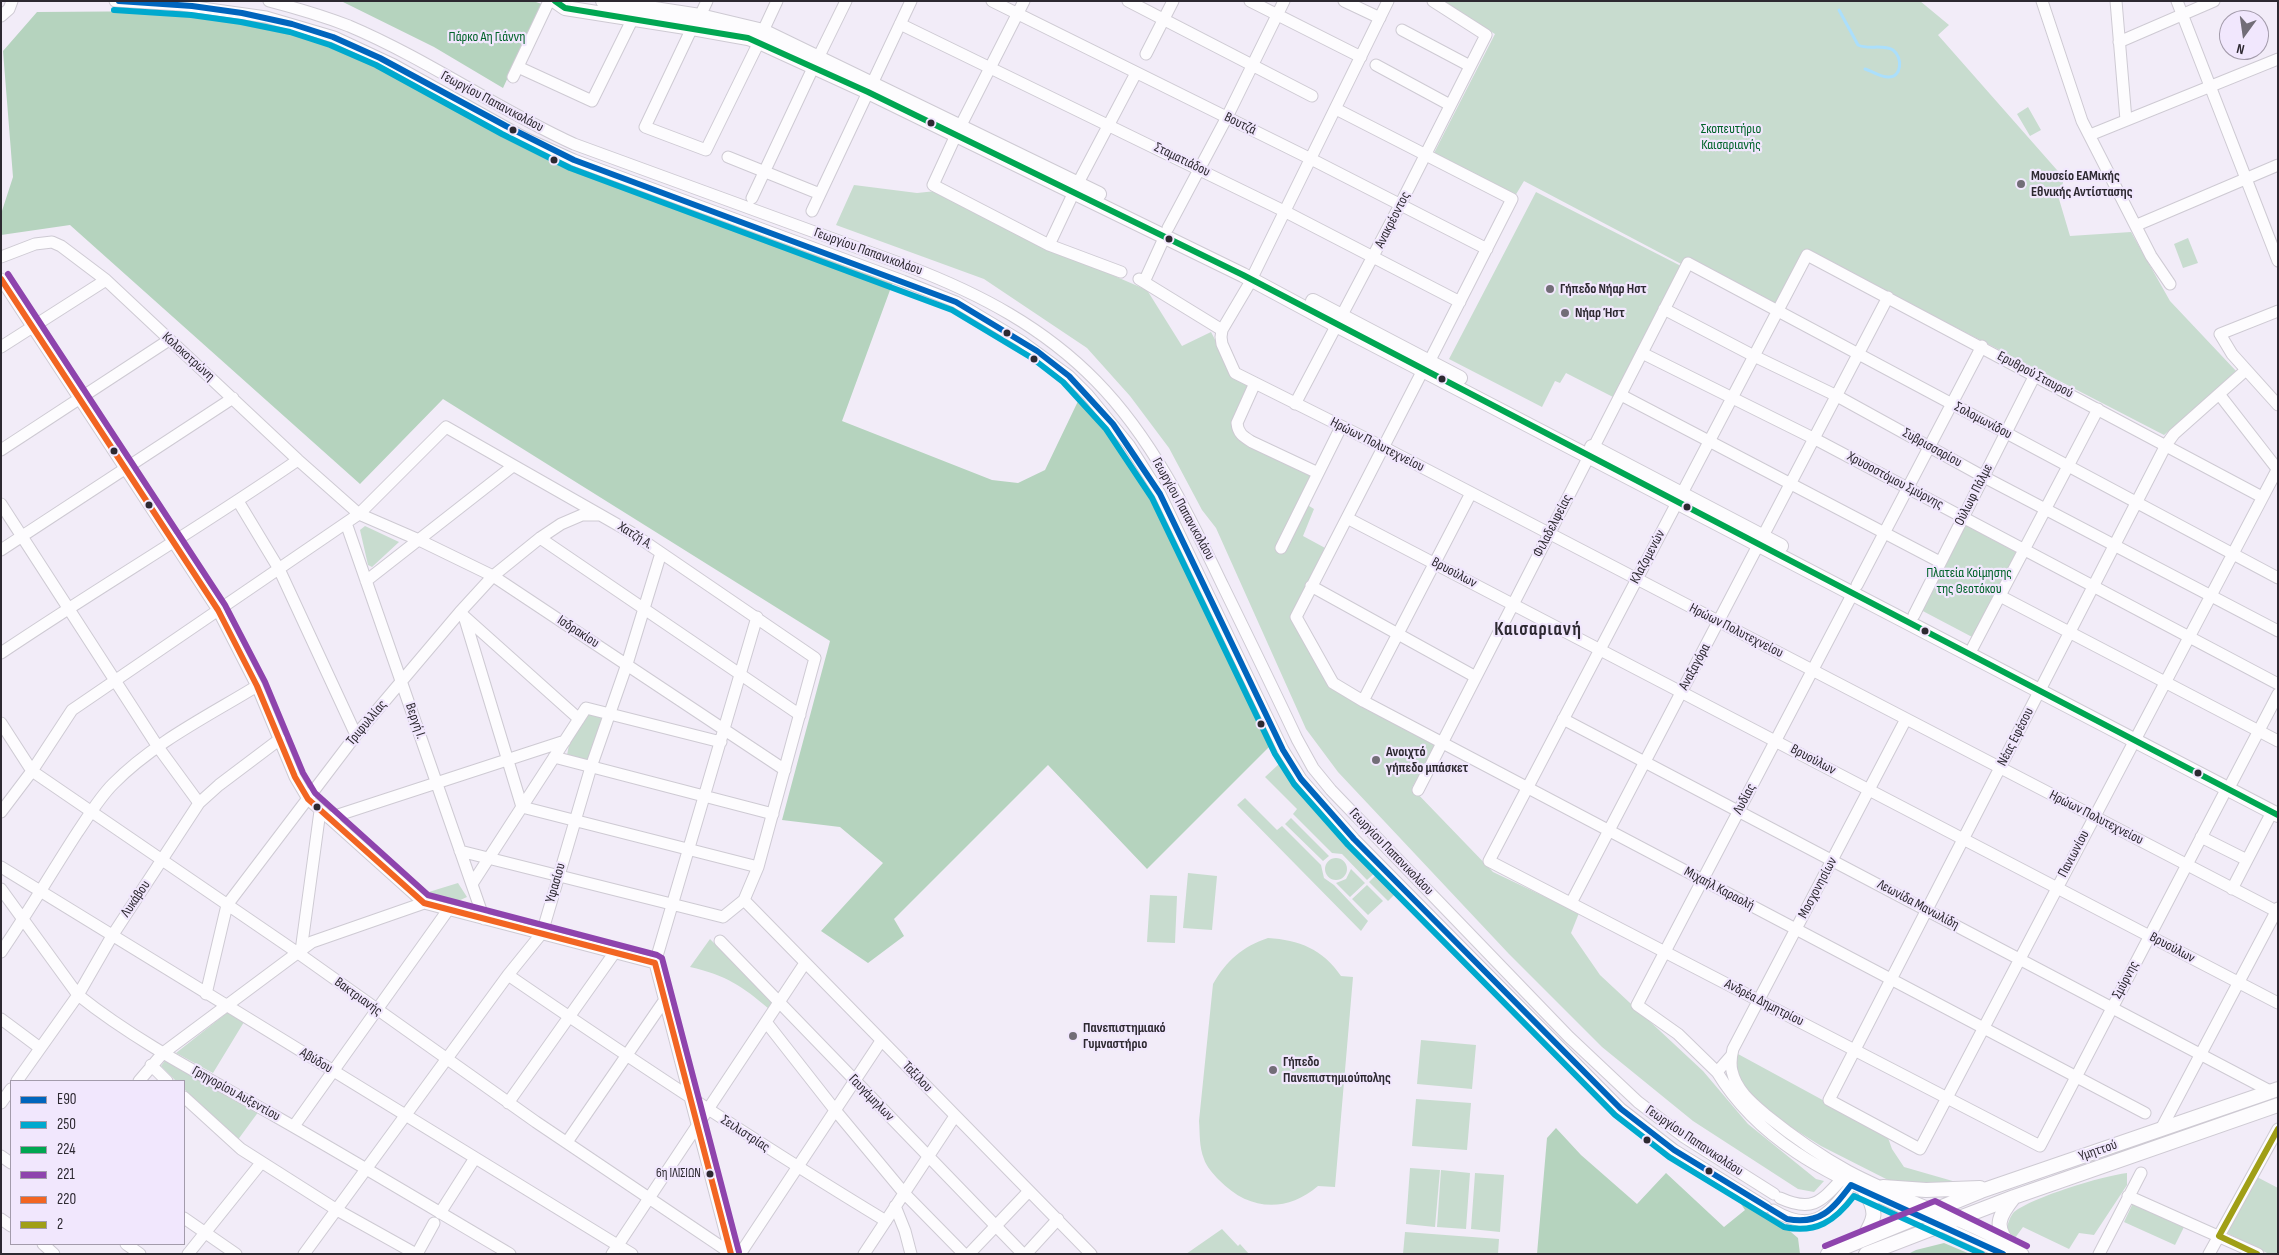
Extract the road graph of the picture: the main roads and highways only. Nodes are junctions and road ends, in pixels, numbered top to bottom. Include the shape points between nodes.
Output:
1 (555, 1) edge
2 (611, 2) edge
3 (638, 9) edge
4 (761, 36) junction
5 (1855, 589) junction
6 (2042, 687) junction
7 (2276, 810) edge
8 (2276, 1095) edge
9 (1883, 1187) road end
10 (1991, 1188) junction
11 (1865, 1191) road end
12 (2014, 1197) junction
13 (1863, 1239) junction
14 (2013, 1251) edge
15 (1828, 1254) edge
16 (1866, 1254) edge

1 - 3 main road via 565,8
2 - 3 main road
3 - 4 main road via 700,16
3 - 4 main road via 692,28 748,38
4 - 5 main road via 1253,275
5 - 6 main road
5 - 6 main road via 1914,616
6 - 7 main road
8 - 10 main road, Υμηττού via 2160,1129
8 - 12 main road, Υμηττού
9 - 10 main road via 1926,1190
10 - 13 main road, Υμηττού
11 - 13 main road via 1874,1207 1874,1214
12 - 14 main road via 2005,1208 1999,1227 2000,1234
12 - 16 main road, Υμηττού
13 - 15 main road

